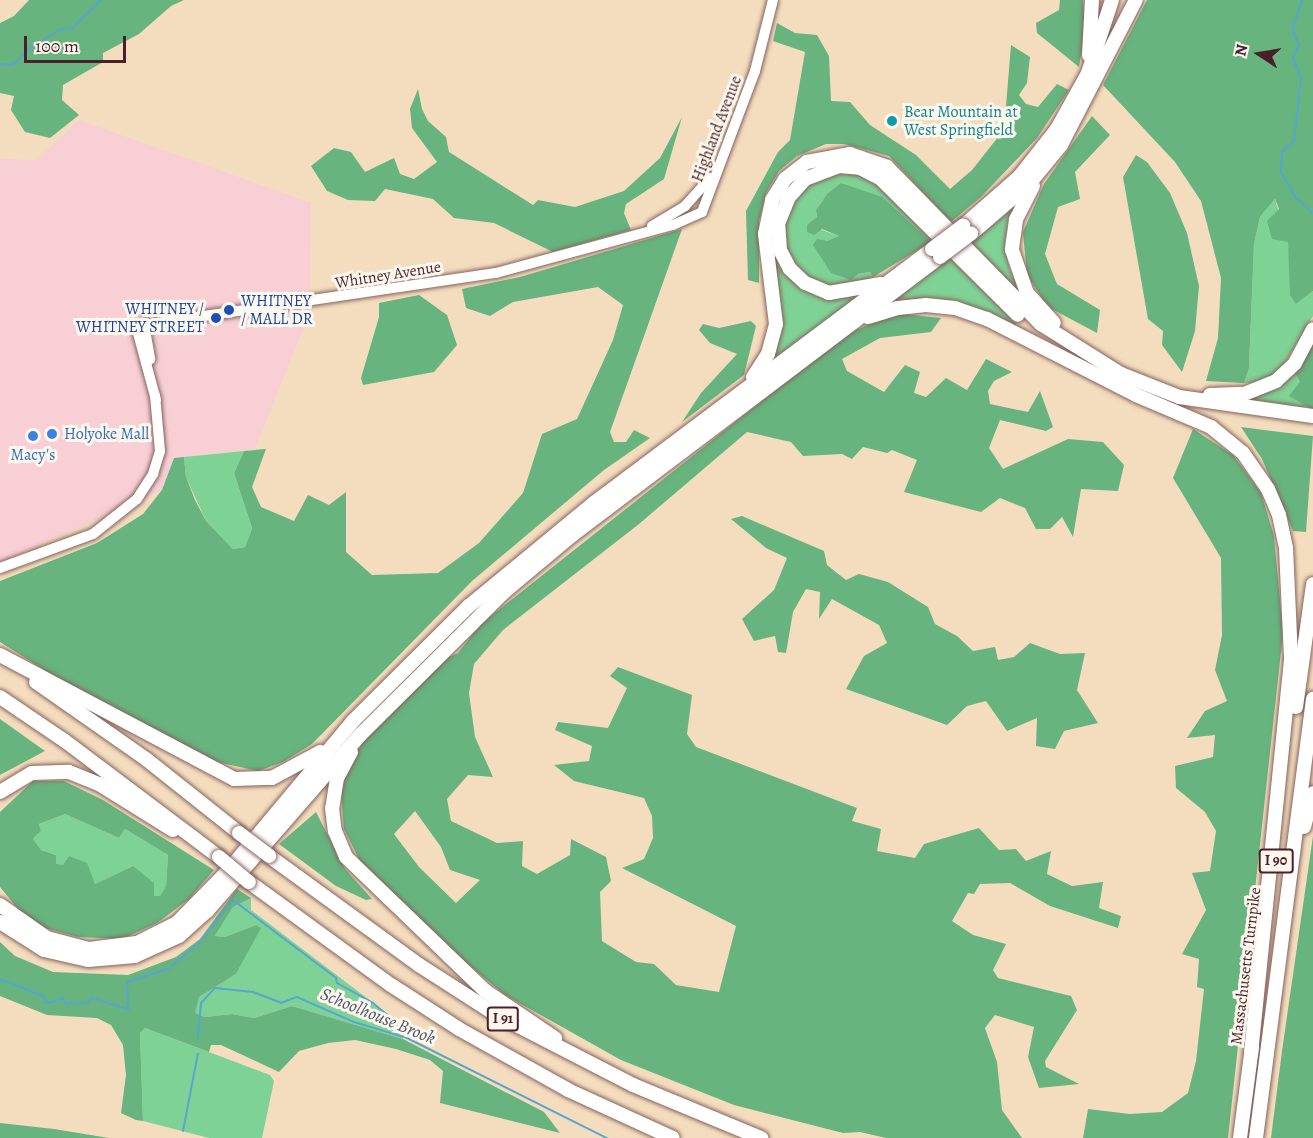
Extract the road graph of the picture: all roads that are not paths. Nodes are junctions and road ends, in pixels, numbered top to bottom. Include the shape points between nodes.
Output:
1 (773, 0) edge
2 (780, 0) edge
3 (1092, 0) edge
4 (1112, 0) edge
5 (1121, 0) edge
6 (1136, 0) edge
7 (760, 56) junction
8 (1104, 63) junction
9 (1089, 75) junction
10 (1080, 97) junction
11 (1049, 161) junction
12 (719, 164) junction
13 (685, 206) junction
14 (702, 212) joint
15 (694, 221) junction
16 (967, 230) junction
17 (632, 236) junction
18 (936, 253) junction
19 (888, 282) junction
20 (852, 324) junction
21 (1313, 329) edge
22 (1068, 343) junction
23 (1064, 357) junction
24 (740, 393) junction
25 (1164, 399) junction
26 (1313, 416) edge
27 (1313, 424) edge
28 (0, 568) edge
29 (1313, 584) edge
30 (0, 657) edge
31 (0, 698) edge
32 (1313, 699) edge
33 (360, 735) junction
34 (334, 742) junction
35 (0, 792) edge
36 (1313, 793) edge
37 (219, 857) junction
38 (0, 904) edge
39 (1286, 908) junction
40 (0, 922) edge
41 (1251, 1055) junction
42 (621, 1079) junction
43 (672, 1138) edge
44 (761, 1138) edge
45 (1240, 1138) edge
46 (1256, 1138) edge

1 - 7 main road, Highland Avenue
2 - 7 main road, Highland Avenue
3 - 9 highway
4 - 9 highway
5 - 8 highway
6 - 8 highway
7 - 12 main road, Highland Avenue
8 - 9 highway
9 - 10 highway
10 - 11 highway
10 - 16 highway via 1028,167
11 - 16 highway via 1018,195
11 - 22 highway via 1016,220 1012,250 1028,293
12 - 13 main road, Whitney Avenue
12 - 14 main road, Highland Avenue
13 - 15 main road
13 - 17 main road, Whitney Avenue
14 - 15 main road, Whitney Avenue
15 - 17 main road, Whitney Avenue
16 - 18 highway, bridge
17 - 28 main road, Whitney Avenue via 481,276 140,325 156,400 160,451 153,474 137,499 93,534
18 - 19 highway
18 - 20 highway
19 - 23 highway via 835,293 811,287 794,274 783,257 778,230 785,204 800,183 818,171 839,166 860,168 880,178
19 - 24 highway
20 - 23 highway via 898,308 945,307 987,319
20 - 33 highway via 542,559 449,643
21 - 25 highway via 1291,369 1266,387 1235,395
22 - 24 highway via 1029,313 887,167 859,155 833,154 799,167 785,179 772,200 765,234 776,300 776,330 765,360
22 - 25 highway
23 - 25 highway via 1136,395
24 - 34 highway via 506,574 423,649
25 - 26 highway
25 - 27 highway
25 - 41 highway via 1211,427 1243,453 1275,502 1286,548 1291,604 1289,688 1255,985
29 - 41 highway, Massachusetts Turnpike / I 90
30 - 34 highway via 234,779 254,781 288,772
30 - 42 highway, I 91, bridge via 129,746 269,856 470,999
31 - 37 highway, I 91 via 74,747
32 - 39 highway, Massachusetts Turnpike / I 90
33 - 40 highway via 203,916 169,942 123,958 77,959 33,945
33 - 42 highway via 337,778 332,808 335,831 346,857 484,990
34 - 38 highway via 226,873 184,917 159,934 118,947 78,947 36,933
35 - 37 highway via 32,773 74,773
36 - 39 highway
37 - 43 highway, I 91, bridge via 391,985 459,1029 568,1090
39 - 46 highway, Massachusetts Turnpike / I 90
41 - 45 highway, Massachusetts Turnpike / I 90
42 - 44 highway, I 91

